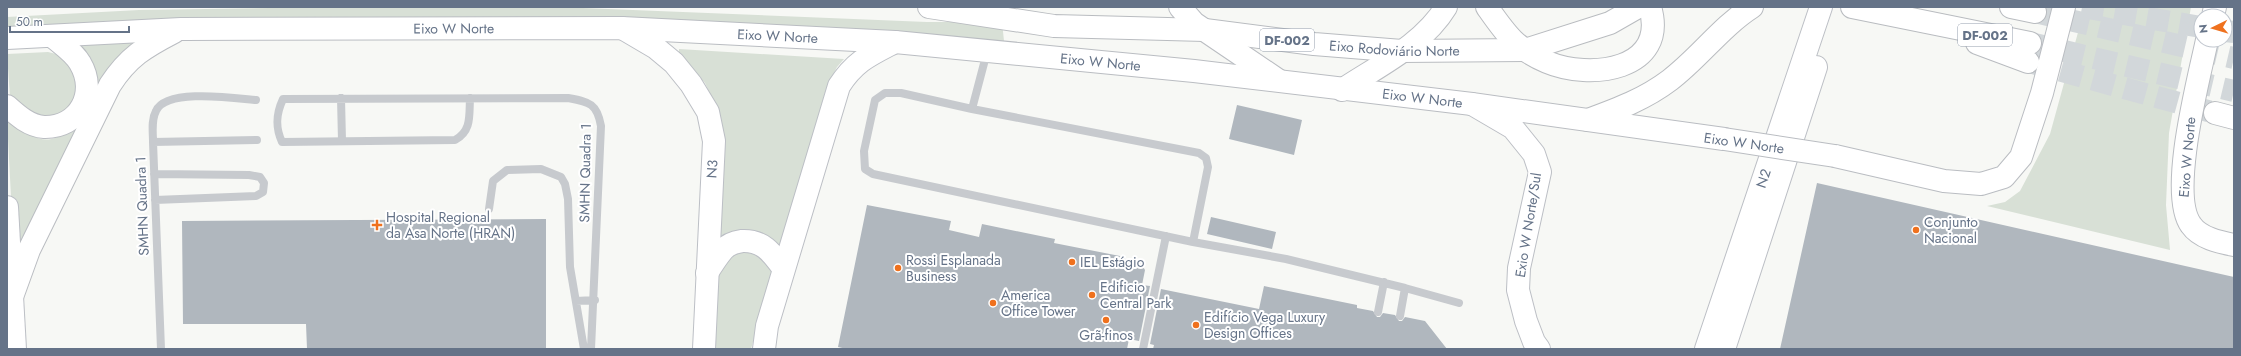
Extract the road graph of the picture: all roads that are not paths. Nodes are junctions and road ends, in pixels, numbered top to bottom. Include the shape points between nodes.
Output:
1 (929, 7) edge
2 (1180, 7) edge
3 (1446, 7) edge
4 (1487, 7) edge
5 (1638, 7) edge
6 (1650, 7) edge
7 (1752, 7) edge
8 (1821, 7) edge
9 (1835, 7) edge
10 (1852, 7) edge
11 (2011, 7) edge
12 (2064, 7) edge
13 (2035, 12) tunnel mouth
14 (622, 28) junction
15 (181, 29) junction
16 (1204, 30) junction
17 (52, 36) junction
18 (7, 38) edge
19 (895, 42) junction
20 (2205, 48) edge
21 (988, 50) junction
22 (1525, 50) junction
23 (1402, 51) junction
24 (2029, 53) tunnel mouth
25 (1283, 82) junction
26 (1342, 90) junction
27 (342, 98) junction
28 (470, 98) junction
29 (256, 100) dead end
30 (1472, 104) junction
31 (7, 106) edge
32 (972, 109) junction
33 (1588, 120) junction
34 (257, 140) dead end
35 (342, 141) junction
36 (153, 142) junction
37 (154, 174) junction
38 (155, 200) junction
39 (7, 207) edge
40 (489, 209) dead end
41 (1166, 236) junction
42 (1193, 242) junction
43 (2233, 242) edge
44 (783, 268) junction
45 (707, 273) junction
46 (1384, 282) junction
47 (1405, 288) junction
48 (10, 292) edge
49 (595, 300) junction
50 (576, 301) junction
51 (1459, 303) dead end
52 (1378, 312) dead end
53 (1400, 316) dead end
54 (15, 349) edge
55 (161, 349) edge
56 (584, 349) edge
57 (591, 349) edge
58 (704, 349) edge
59 (764, 349) edge
60 (1143, 349) edge
61 (1539, 349) edge
62 (1706, 349) edge
63 (1724, 349) edge

1 - 16 main road, Eixo Rodoviário Norte / DF-002 via 1054,26
2 - 16 main road
3 - 23 main road via 1439,19
4 - 22 main road via 1506,36
5 - 22 main road, Eixo Rodoviário Norte / DF-002 via 1610,23
6 - 22 main road via 1653,28 1650,40 1642,53 1629,63 1615,68 1595,71 1570,68 1547,62
7 - 33 main road via 1735,18 1671,79 1652,93 1629,105
8 - 62 main road, N2
9 - 63 main road, N2
10 - 24 main road, DF-002 via 1939,26 1993,50
11 - 13 main road, DF-002
12 - 33 main road, Eixo W Norte, bridge via 2042,93 2021,157 2004,177 1981,184 1944,181 1835,156
14 - 15 main road, Eixo W Norte
14 - 19 main road, Eixo W Norte
14 - 45 main road, N3 via 656,48 674,64 691,84 708,112 714,141
15 - 17 main road, Eixo W Norte
15 - 48 main road via 135,54 110,85
16 - 23 main road, Eixo Rodoviário Norte / DF-002 via 1314,44
16 - 25 main road
17 - 18 main road, Eixo W Norte
17 - 31 main road via 80,63 86,78 87,90 76,116 67,122 42,127 29,122
19 - 21 main road, Eixo W Norte
19 - 44 main road via 860,60 849,70 839,86
20 - 43 main road, Eixo W Norte via 2188,126 2182,196 2191,225 2203,236
21 - 25 main road, Eixo W Norte
21 - 32 lane
22 - 23 main road, Eixo Rodoviário Norte / DF-002
23 - 26 main road
25 - 26 main road, Eixo W Norte
26 - 30 main road, Eixo W Norte
27 - 28 lane, SMHN Quadra 1
27 - 35 lane
27 - 35 lane, SMHN Quadra 1 via 283,99 277,120 282,142
28 - 35 lane via 468,126 461,137 455,140
28 - 49 lane, SMHN Quadra 1 via 568,98 586,101 599,115 602,126
29 - 36 lane via 173,98 161,104 156,110
30 - 33 main road, Eixo W Norte
30 - 61 main road, Exio W Norte/Sul via 1513,128 1534,154 1540,172 1519,268 1518,290 1526,321
32 - 41 lane via 891,91 878,97 875,100 864,151 865,169 873,174
32 - 42 lane via 1199,153 1206,158 1208,168
34 - 36 lane, SMHN Quadra 1
36 - 37 lane, SMHN Quadra 1
37 - 38 lane, SMHN Quadra 1
37 - 38 lane via 249,175 260,177 264,183 263,192 256,196
38 - 55 lane, SMHN Quadra 1
39 - 48 main road
40 - 50 lane via 493,180 507,170 541,169 561,177 568,199 570,267
41 - 42 lane
41 - 60 lane
42 - 46 lane via 1286,259
44 - 45 main road via 761,244 749,241 734,242 724,249
44 - 59 main road via 767,326
45 - 58 main road, N3
46 - 47 lane
46 - 52 lane
47 - 51 lane
47 - 53 lane
48 - 54 main road
49 - 50 lane
49 - 57 lane, SMHN Quadra 1
50 - 56 lane

